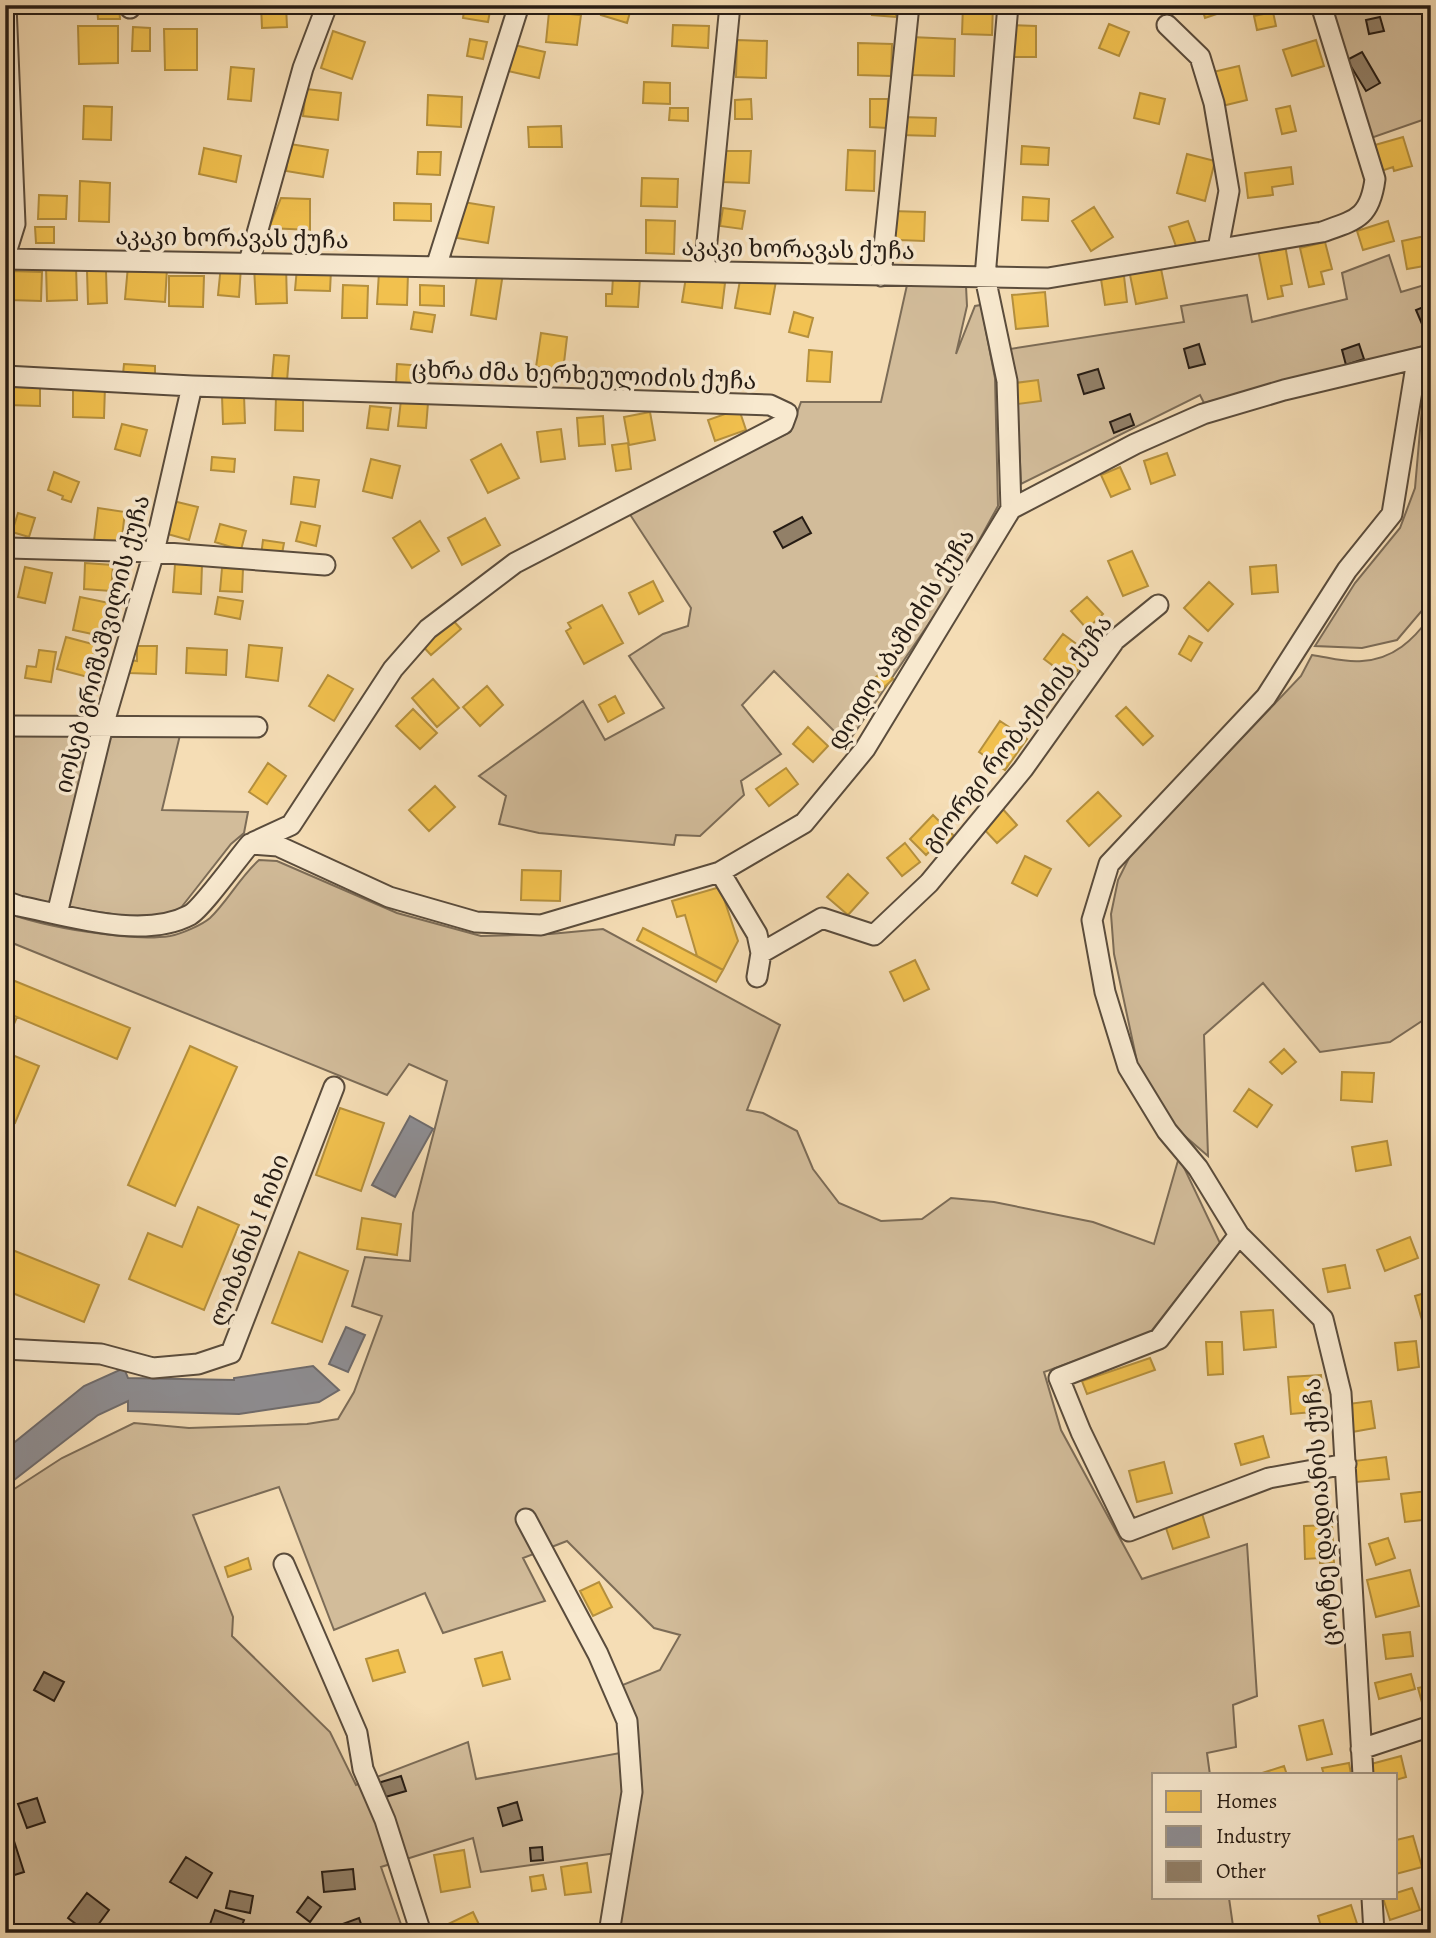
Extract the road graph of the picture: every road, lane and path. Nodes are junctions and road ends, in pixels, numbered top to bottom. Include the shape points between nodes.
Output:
1 (5, 5) edge
2 (327, 5) edge
3 (519, 5) edge
4 (730, 5) edge
5 (909, 5) edge
6 (1008, 5) edge
7 (1321, 5) edge
8 (1167, 24) dead end
9 (1219, 249) junction
10 (5, 257) edge
11 (249, 262) junction
12 (436, 267) junction
13 (704, 272) junction
14 (881, 276) junction
15 (985, 278) junction
16 (1424, 358) edge
17 (5, 376) edge
18 (192, 386) junction
19 (1011, 509) junction
20 (8, 548) dead end
21 (154, 552) junction
22 (325, 565) dead end
23 (1158, 605) dead end
24 (5, 726) edge
25 (103, 726) junction
26 (257, 727) dead end
27 (250, 844) junction
28 (720, 872) junction
29 (5, 901) edge
30 (57, 914) junction
31 (761, 953) junction
32 (757, 977) dead end
33 (334, 1087) dead end
34 (1239, 1235) junction
35 (5, 1349) edge
36 (1346, 1464) junction
37 (526, 1519) dead end
38 (284, 1564) dead end
39 (1431, 1726) edge
40 (1361, 1749) junction
41 (1363, 1773) edge
42 (1372, 1899) edge
43 (421, 1933) edge
44 (609, 1933) edge
45 (1374, 1933) edge

1 - 10 street via 15,224
2 - 11 street via 303,68
3 - 12 street
4 - 13 street
5 - 14 street
6 - 15 street
7 - 9 street, აკაკი ხორავას ქუჩა via 1375,179 1372,200 1357,220 1322,232
8 - 9 street via 1200,57 1214,103 1229,191
9 - 15 street, აკაკი ხორავას ქუჩა via 1048,278
10 - 11 street, აკაკი ხორავას ქუჩა
11 - 12 street, აკაკი ხორავას ქუჩა
12 - 13 street, აკაკი ხორავას ქუჩა
13 - 14 street, აკაკი ხორავას ქუჩა
14 - 15 street, აკაკი ხორავას ქუჩა
15 - 19 street via 1007,380
16 - 19 street via 1203,414 1135,443
16 - 34 street, ცოტნე დადიანის ქუჩა via 1392,514 1347,570 1266,697 1109,864 1091,920 1104,992 1128,1067
17 - 18 street, ცხრა ძმა ხერხეულიძის ქუჩა
18 - 21 street, იოსებ გრიშაშვილის ქუჩა
18 - 27 street, ცხრა ძმა ხერხეულიძის ქუჩა via 769,405 787,413 783,424 515,563 428,629 393,669 291,825
19 - 28 street, დოდო აბაშიძის ქუჩა via 865,748 804,823
20 - 21 street
21 - 22 street
21 - 25 street, იოსებ გრიშაშვილის ქუჩა
23 - 31 street, გიორგი რობაქიძის ქუჩა via 1115,640 1015,779 929,883 874,935 822,918
24 - 25 street
25 - 26 street
25 - 30 street, იოსებ გრიშაშვილის ქუჩა
27 - 28 street, დოდო აბაშიძის ქუჩა via 278,846 389,897 476,922 541,925
27 - 30 street via 192,914 157,926 115,925
28 - 31 street via 757,934
29 - 30 street
31 - 32 street
33 - 35 street, ლიბანის I ჩიხი via 231,1353 198,1364 153,1368 101,1354
34 - 36 street, ცოტნე დადიანის ქუჩა via 1323,1319 1341,1393
34 - 36 street via 1159,1339 1059,1378 1081,1432 1129,1531 1269,1478
36 - 40 street, ცოტნე დადიანის ქუჩა
37 - 44 street via 598,1654 627,1721 632,1792
38 - 43 street via 357,1733 363,1769 385,1820
39 - 40 street
40 - 41 street, ცოტნე დადიანის ქუჩა
42 - 45 street

